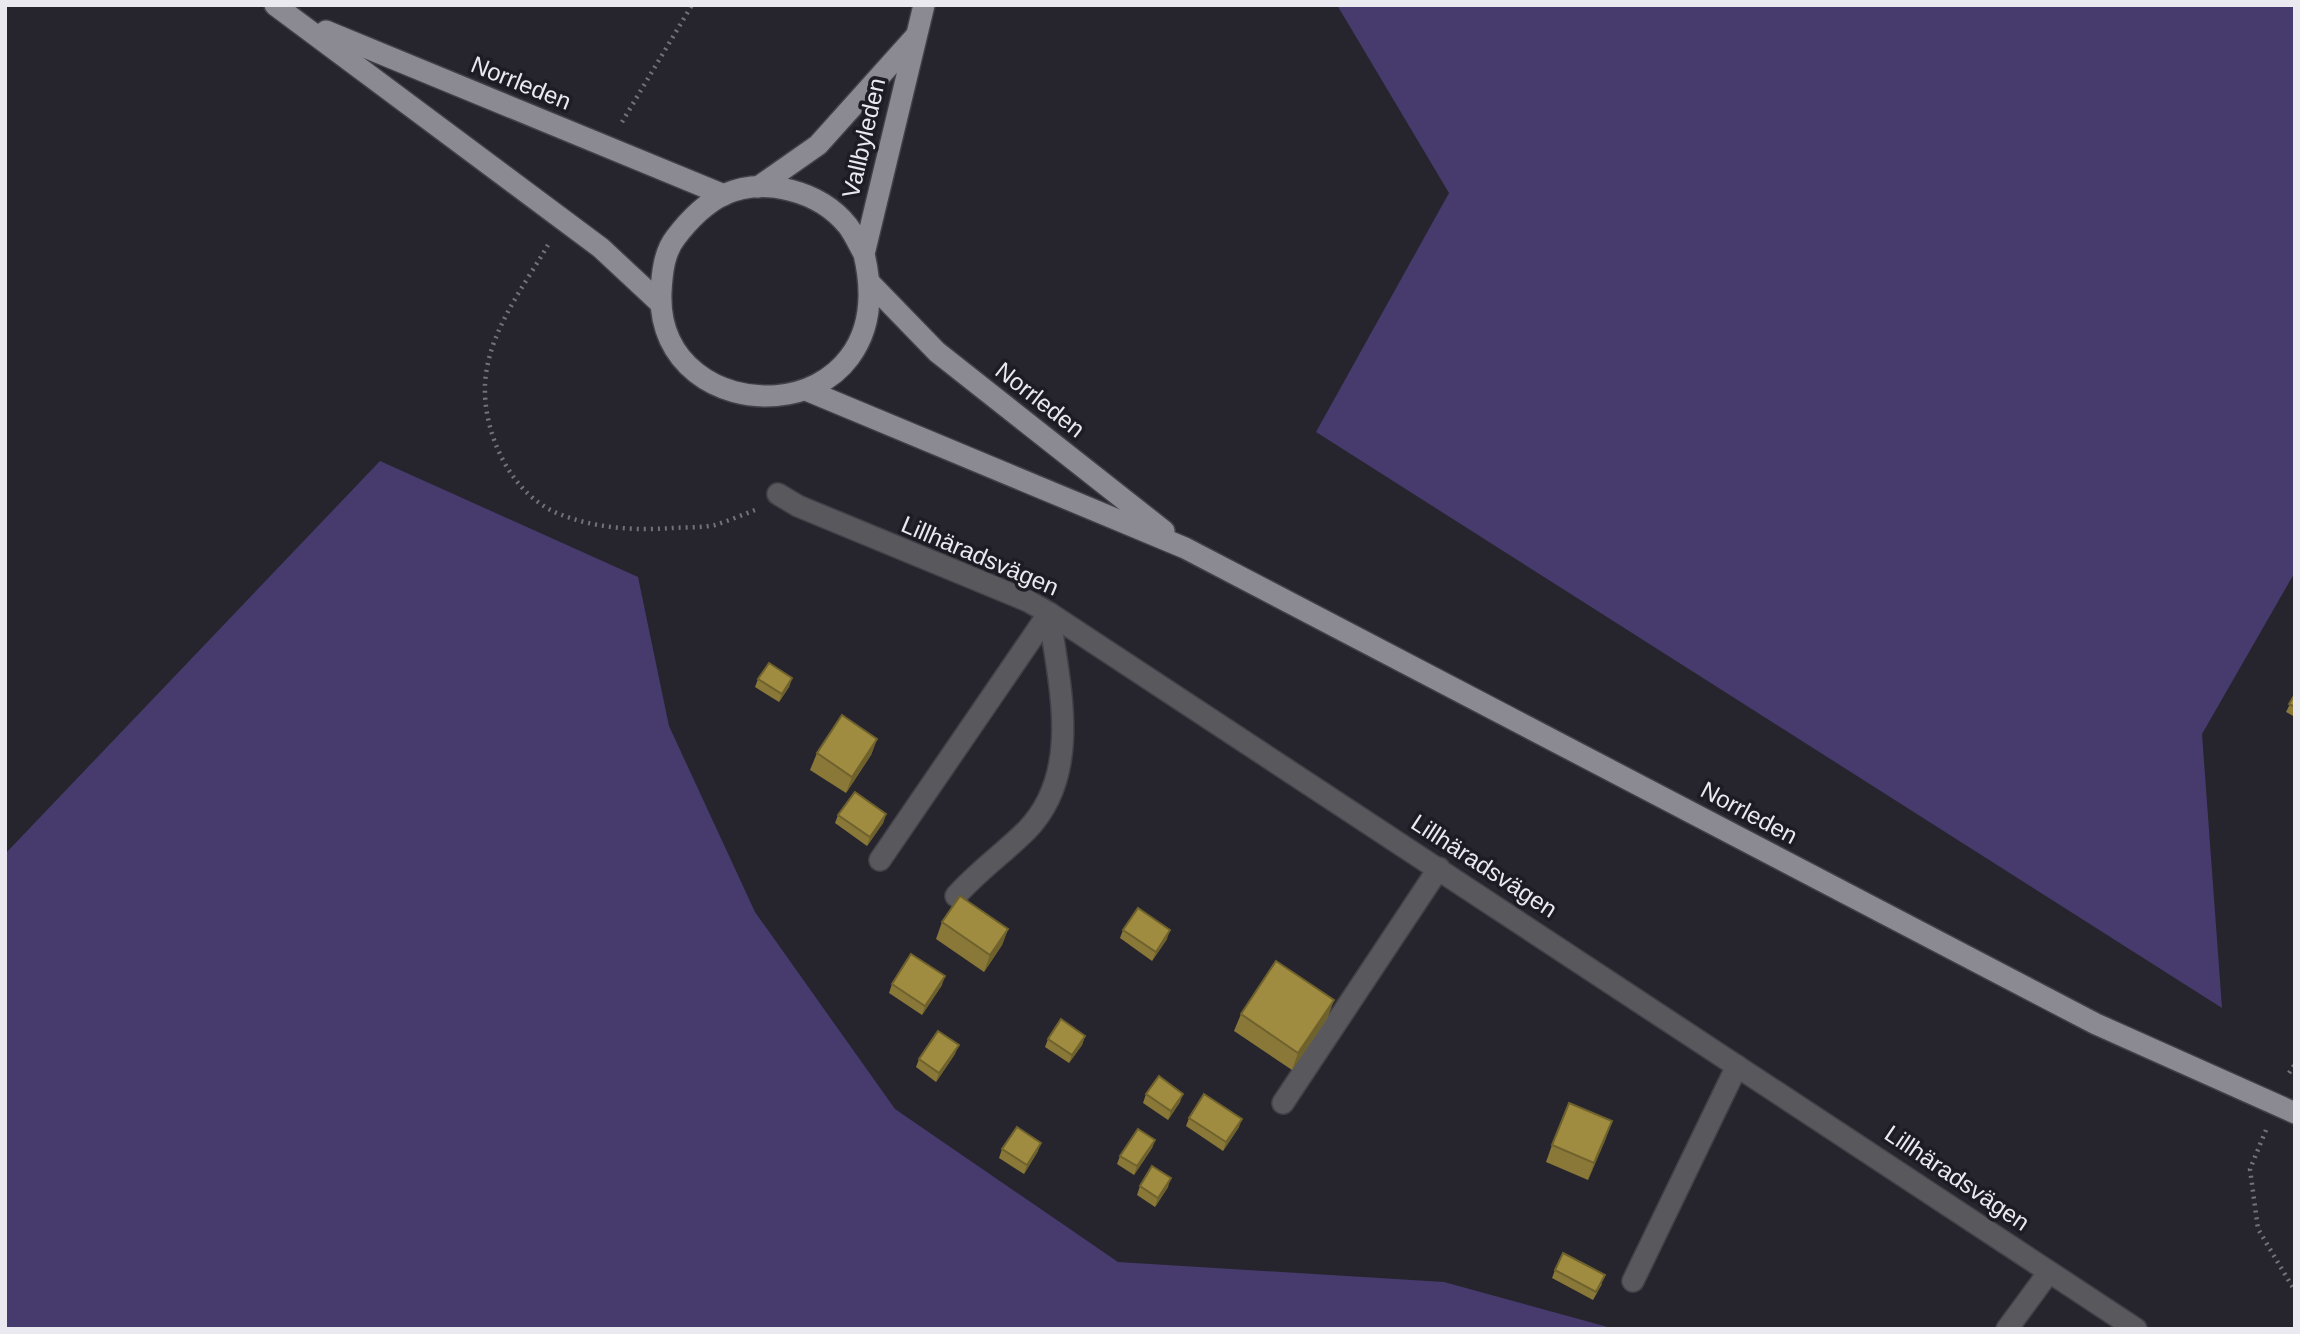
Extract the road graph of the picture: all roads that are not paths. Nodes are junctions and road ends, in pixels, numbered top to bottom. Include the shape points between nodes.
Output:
1 (275, 5) edge
2 (924, 5) edge
3 (298, 20) junction
4 (916, 35) junction
5 (758, 187) junction
6 (724, 195) junction
7 (864, 254) junction
8 (871, 284) junction
9 (660, 303) junction
10 (806, 390) junction
11 (778, 494) road end
12 (1185, 548) junction
13 (1049, 613) junction
14 (880, 860) dead end
15 (1439, 868) junction
16 (956, 896) edge
17 (1737, 1066) junction
18 (1283, 1103) dead end
19 (2295, 1113) edge
20 (2049, 1272) junction
21 (1633, 1281) dead end
22 (2007, 1329) edge
23 (2136, 1329) edge

1 - 3 main road, Norrleden
2 - 4 main road, Vallbyleden
3 - 6 main road, Norrleden
3 - 9 main road, Norrleden via 601,248
4 - 5 main road, Vallbyleden via 818,145
4 - 7 main road, Vallbyleden
5 - 6 main road
5 - 7 main road via 794,190 826,205 848,227
6 - 9 main road via 694,214 672,242 662,272
7 - 8 main road
8 - 10 main road via 869,315 858,344 836,371
8 - 12 main road, Norrleden via 937,352
9 - 10 main road via 668,334 684,360 708,381 737,394 772,398
10 - 12 main road, Norrleden
11 - 13 street, Lillhäradsvägen
12 - 19 main road, Norrleden via 2096,1024
13 - 14 street
13 - 15 street, Lillhäradsvägen
13 - 16 street via 1065,724 1053,795 1028,829
15 - 17 street, Lillhäradsvägen
15 - 18 street
17 - 20 street, Lillhäradsvägen
17 - 21 street
20 - 22 street
20 - 23 street, Lillhäradsvägen

